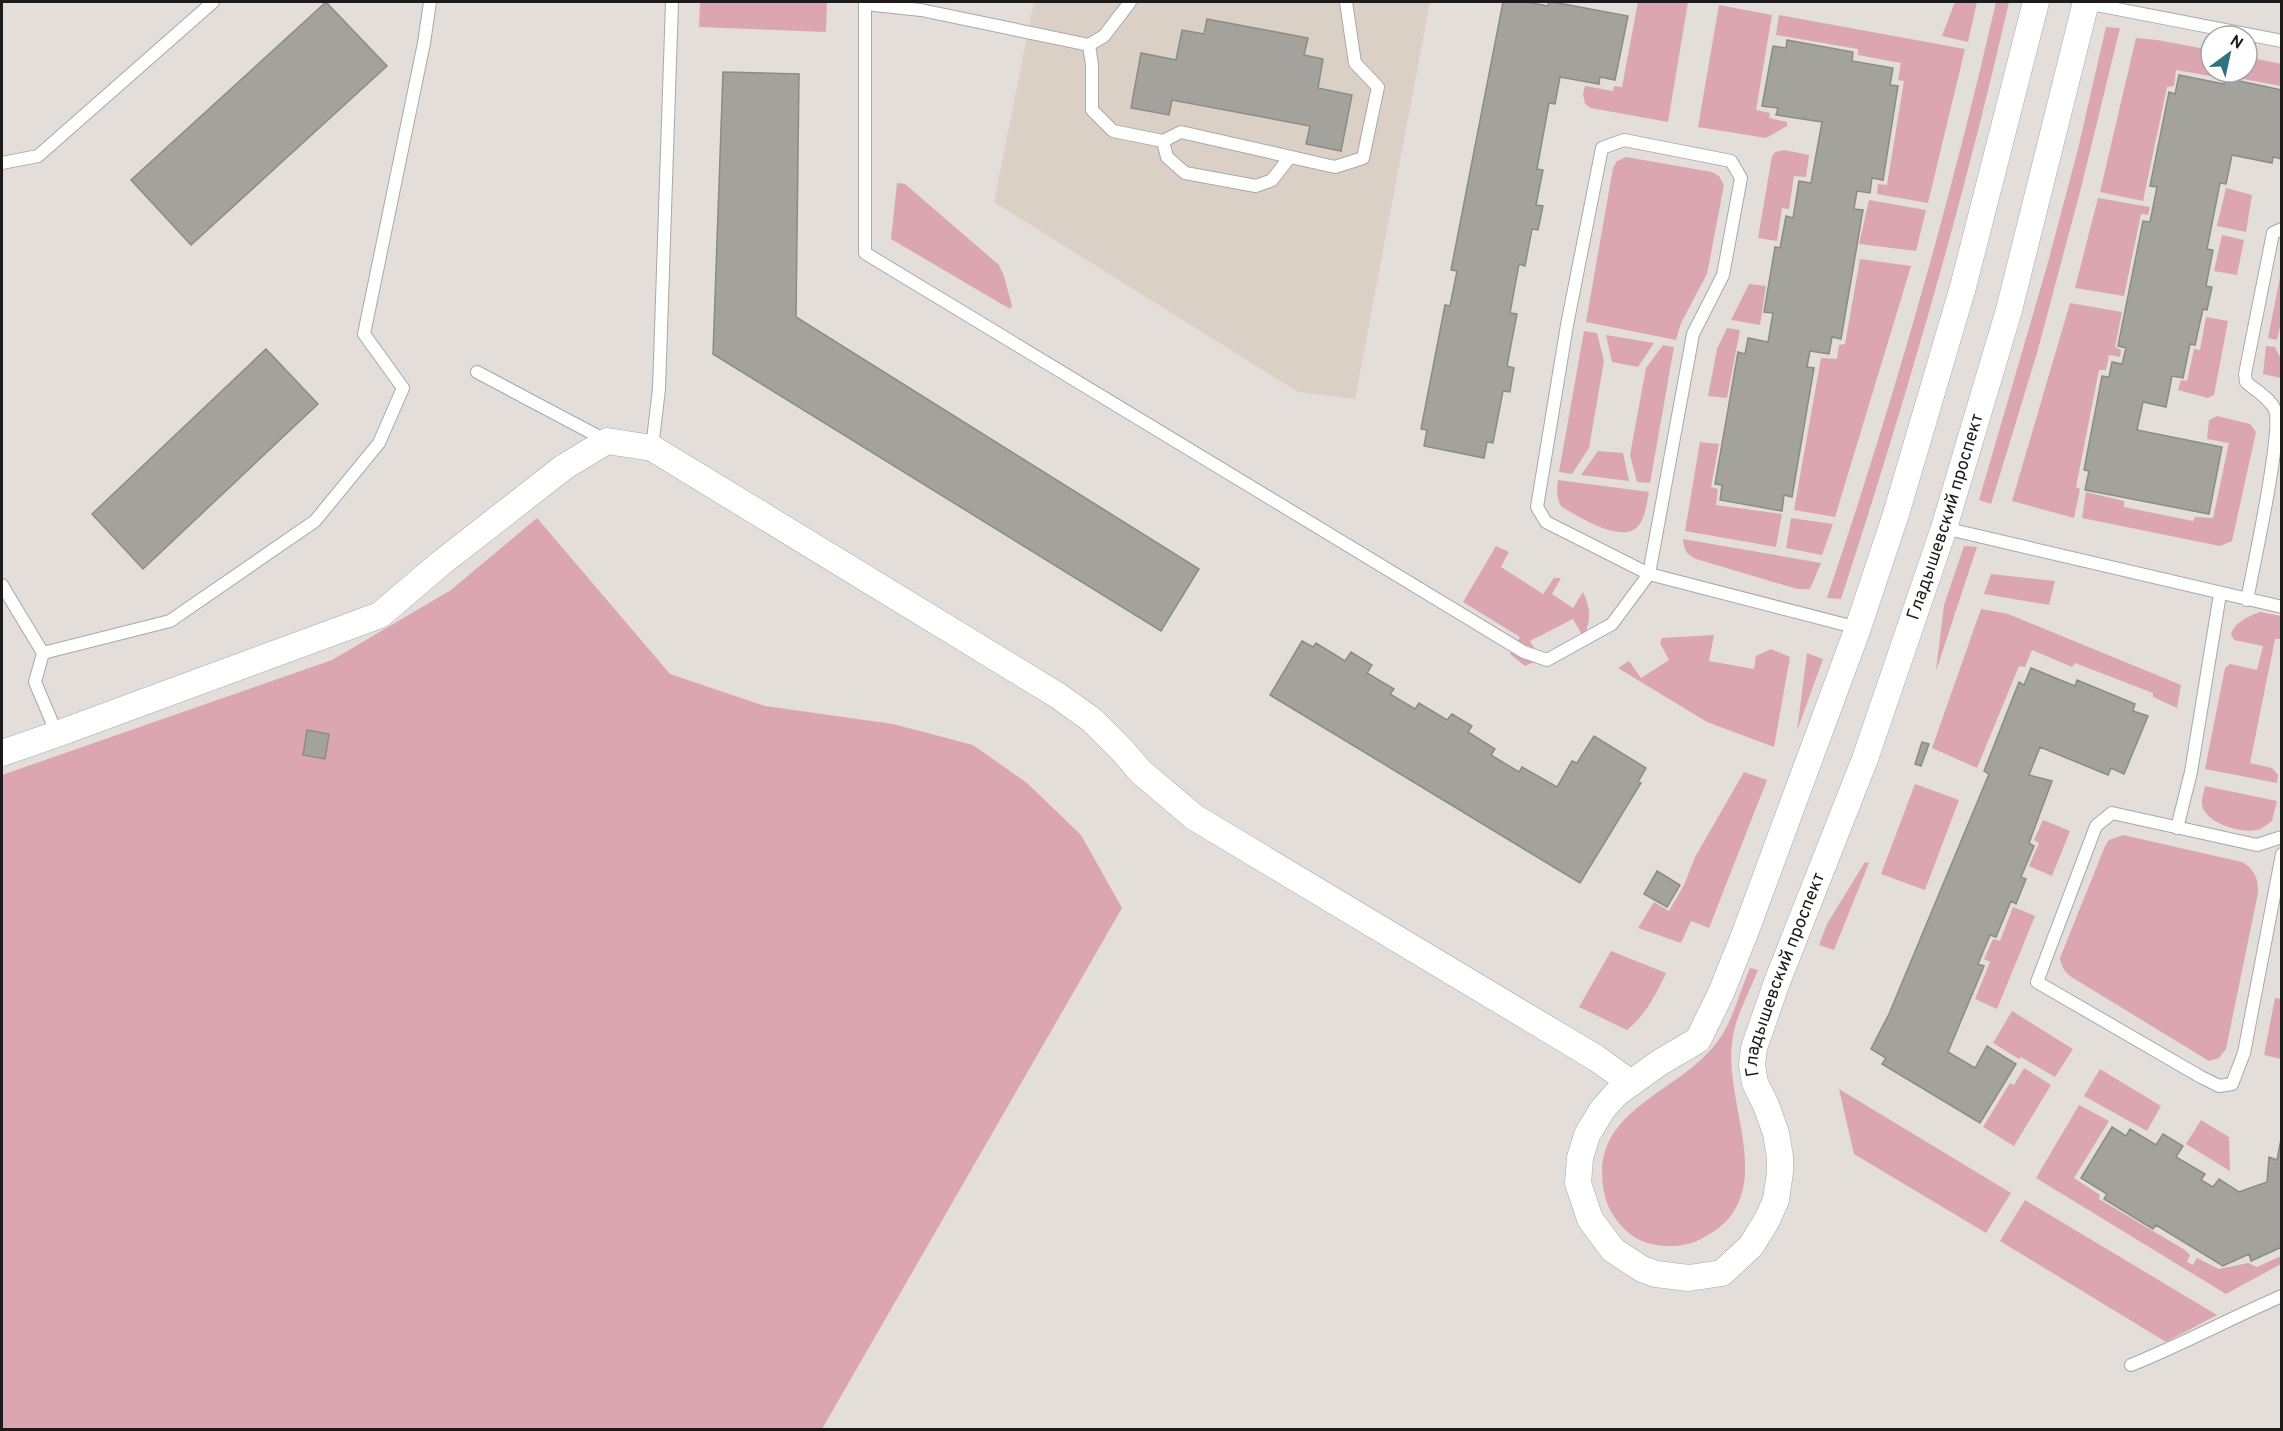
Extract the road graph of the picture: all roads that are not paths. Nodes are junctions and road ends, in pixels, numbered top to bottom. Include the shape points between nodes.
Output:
1 (213, 2) edge
2 (430, 2) edge
3 (672, 2) edge
4 (1130, 2) edge
5 (1346, 2) edge
6 (2036, 2) edge
7 (2086, 2) edge
8 (865, 3) edge
9 (2282, 41) edge
10 (1089, 45) junction
11 (1163, 141) junction
12 (1290, 158) junction
13 (2, 163) edge
14 (2282, 229) edge
15 (477, 372) dead end
16 (607, 441) junction
17 (652, 448) junction
18 (1944, 528) junction
19 (1649, 574) junction
20 (2, 585) edge
21 (2220, 594) junction
22 (2247, 600) junction
23 (2282, 607) edge
24 (1858, 628) junction
25 (43, 653) junction
26 (57, 734) junction
27 (2, 753) edge
28 (2177, 828) junction
29 (2282, 837) edge
30 (2282, 854) edge
31 (1631, 1083) junction
32 (2282, 1296) edge
33 (2131, 1365) dead end

1 - 13 lane via 38,156
2 - 25 lane via 364,334 403,388 379,443 315,521 170,621
3 - 17 lane via 659,389
4 - 10 lane via 1104,36
5 - 12 lane via 1355,63 1378,87 1363,158 1335,167
6 - 24 street, Гладышевский проспект via 1963,288
7 - 9 lane
7 - 18 street, Гладышевский проспект via 2008,310
8 - 10 lane via 921,10
8 - 19 lane via 865,254 1524,652 1547,660 1612,624
10 - 11 lane via 1092,110 1113,131
11 - 12 lane via 1181,132
11 - 12 lane via 1167,157 1185,173 1256,186 1272,180
14 - 22 lane via 2273,233 2245,374 2246,382 2272,403 2278,422
15 - 16 lane
16 - 17 street
16 - 26 street via 564,467 441,562 380,615
17 - 31 street via 1057,695 1092,720 1141,772 1194,817 1596,1058
18 - 21 lane
18 - 31 street, Гладышевский проспект via 1865,759 1754,1048 1755,1083 1776,1133 1780,1172 1776,1200 1767,1220 1751,1246 1722,1273 1689,1278 1642,1269 1607,1244 1590,1219 1578,1183 1580,1158 1587,1135 1602,1110
19 - 19 lane via 1693,334 1723,275 1741,178 1731,161 1624,140 1602,148 1567,325 1538,507 1546,522
19 - 24 lane
20 - 25 lane
21 - 22 lane
21 - 28 lane via 2191,772
22 - 23 lane
24 - 31 street, Гладышевский проспект via 1745,933 1705,1027 1698,1040
25 - 26 lane via 35,682
26 - 27 street
28 - 29 lane via 2257,845
28 - 30 lane via 2112,813 2096,826 2037,982 2219,1086 2232,1084 2244,1053
32 - 33 lane

